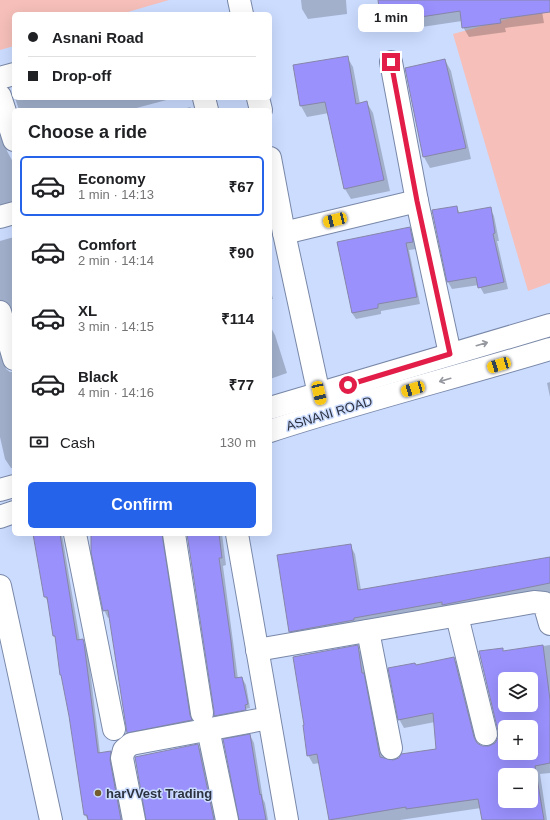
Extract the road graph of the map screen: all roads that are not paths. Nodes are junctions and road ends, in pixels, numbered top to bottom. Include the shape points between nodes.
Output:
1 (239, 0) edge
2 (242, 12) edge
3 (391, 62) dead end
4 (12, 75) edge
5 (0, 78) edge
6 (0, 96) edge
7 (12, 134) edge
8 (272, 169) edge
9 (417, 201) junction
10 (12, 214) edge
11 (0, 217) edge
12 (284, 233) junction
13 (0, 312) edge
14 (550, 325) edge
15 (550, 349) edge
16 (12, 352) edge
17 (450, 354) junction
18 (321, 404) junction
19 (272, 408) edge
20 (272, 430) edge
21 (12, 487) edge
22 (0, 490) edge
23 (12, 513) edge
24 (0, 517) edge
25 (75, 536) edge
26 (174, 536) edge
27 (237, 536) edge
28 (0, 586) edge
29 (457, 616) junction
30 (550, 624) edge
31 (368, 631) junction
32 (257, 650) junction
33 (269, 718) junction
34 (205, 721) junction
35 (114, 729) dead end
36 (486, 734) dead end
37 (391, 748) dead end
38 (51, 820) edge
39 (134, 820) edge
40 (226, 820) edge
41 (287, 820) edge

1 - 2 street
3 - 9 street
4 - 5 street
6 - 7 street
8 - 12 street
9 - 12 street
9 - 17 street
10 - 11 street
12 - 18 street
13 - 16 street
17 -> 14 street, ASNANI ROAD
15 -> 18 street, ASNANI ROAD via 473,372
17 - 18 street, ASNANI ROAD
18 - 19 street, ASNANI ROAD
18 - 20 street, ASNANI ROAD
21 - 22 street
23 - 24 street
25 - 35 street
26 - 34 street
27 - 32 street
28 - 38 street
29 - 30 street via 534,602 544,603
29 - 31 street
29 - 36 street
31 - 32 street
31 - 37 street
32 - 33 street
33 - 34 street
33 - 41 street
34 - 39 street via 131,744 124,750 122,758
34 - 40 street

